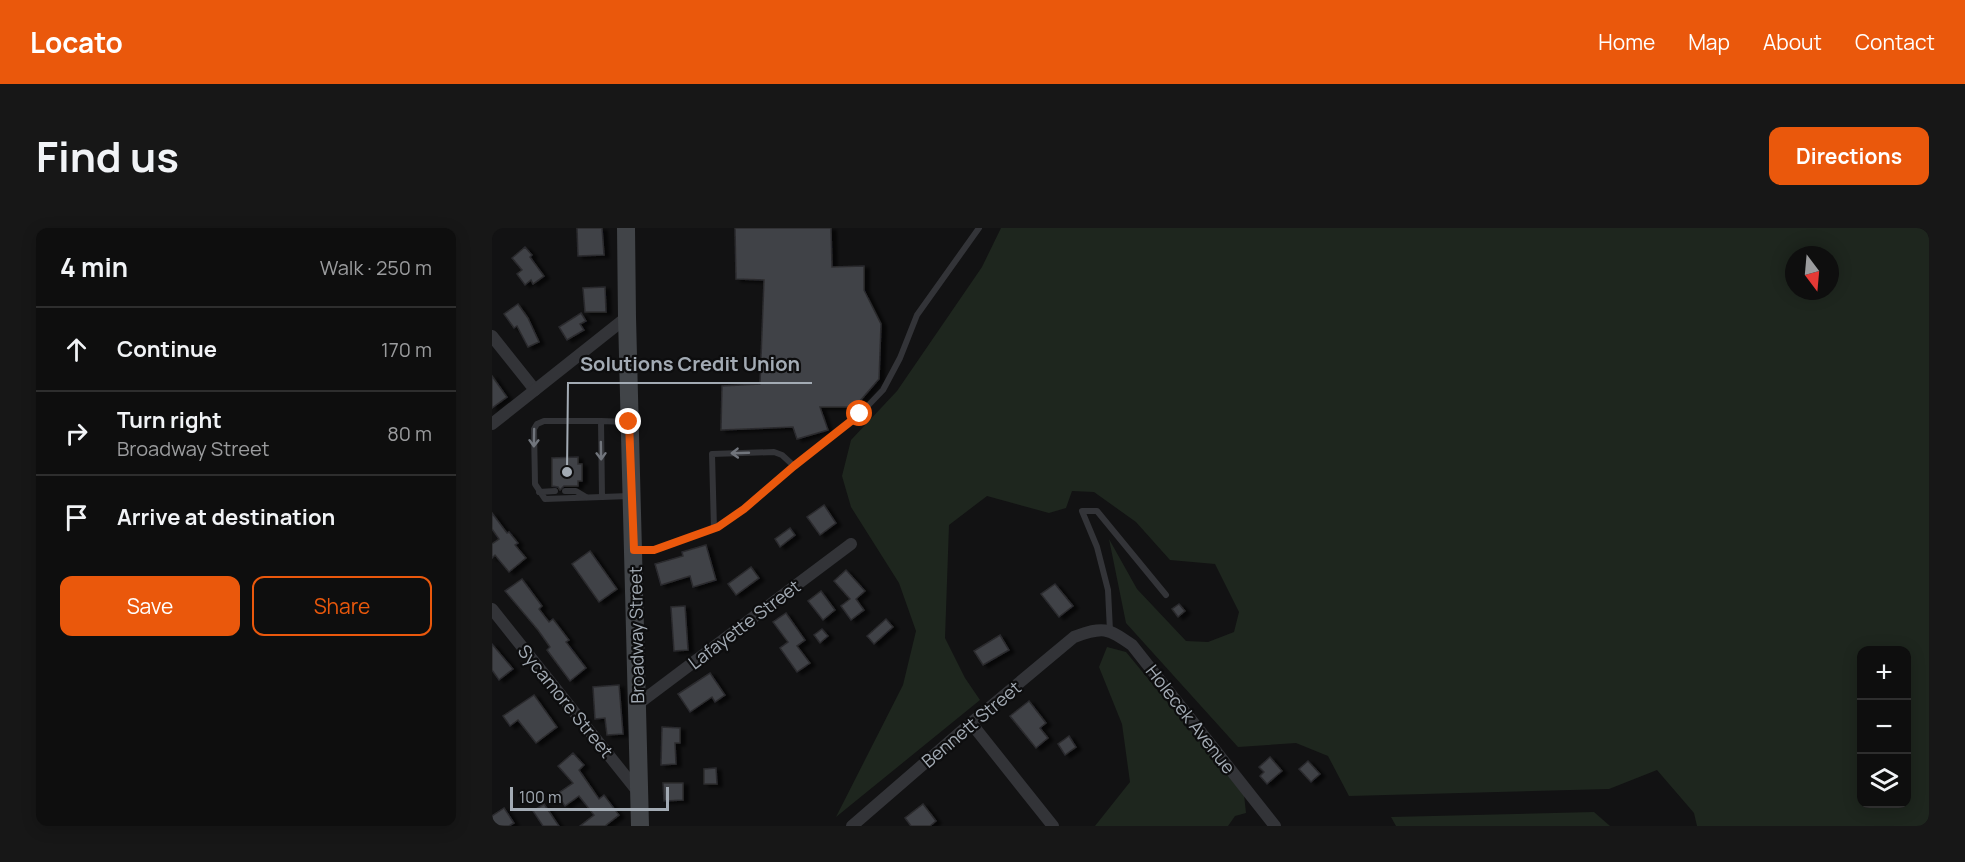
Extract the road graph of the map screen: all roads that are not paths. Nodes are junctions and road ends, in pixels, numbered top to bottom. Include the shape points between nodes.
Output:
1 (626, 228) edge
2 (979, 228) edge
3 (627, 317) junction
4 (492, 336) edge
5 (535, 390) junction
6 (601, 421) junction
7 (629, 422) junction
8 (492, 424) edge
9 (794, 466) junction
10 (555, 491) dead end
11 (565, 491) dead end
12 (539, 492) junction
13 (633, 496) junction
14 (602, 497) junction
15 (586, 498) junction
16 (714, 529) junction
17 (851, 544) dead end
18 (634, 550) junction
19 (1166, 595) dead end
20 (492, 609) edge
21 (1110, 631) junction
22 (638, 704) junction
23 (971, 723) junction
24 (639, 794) junction
25 (640, 826) edge
26 (852, 826) edge
27 (1053, 826) edge
28 (1275, 826) edge

1 - 3 street, Broadway Street
2 - 9 lane via 917,315 883,390 860,414
3 - 5 street
3 - 7 street, Broadway Street
4 - 5 street
5 - 8 street
6 - 7 lane
6 -> 12 lane via 537,424 535,484
6 -> 14 lane
7 - 13 street, Broadway Street
9 - 16 lane
9 -> 16 lane via 774,452 712,454
10 - 12 lane
11 - 15 lane via 576,491
12 - 15 lane via 545,498
13 - 14 lane
13 - 18 street, Broadway Street
14 - 15 lane
16 - 18 lane via 654,550
17 - 22 street, Lafayette Street
18 - 22 street, Broadway Street
19 - 21 lane via 1097,511 1082,511 1108,590
20 - 24 street, Sycamore Street
21 - 23 street, Bennett Street via 1094,630 1074,637
21 - 28 street, Holecek Avenue via 1132,645
22 - 24 street, Broadway Street
23 - 26 street, Bennett Street
23 - 27 street
24 - 25 street, Broadway Street

